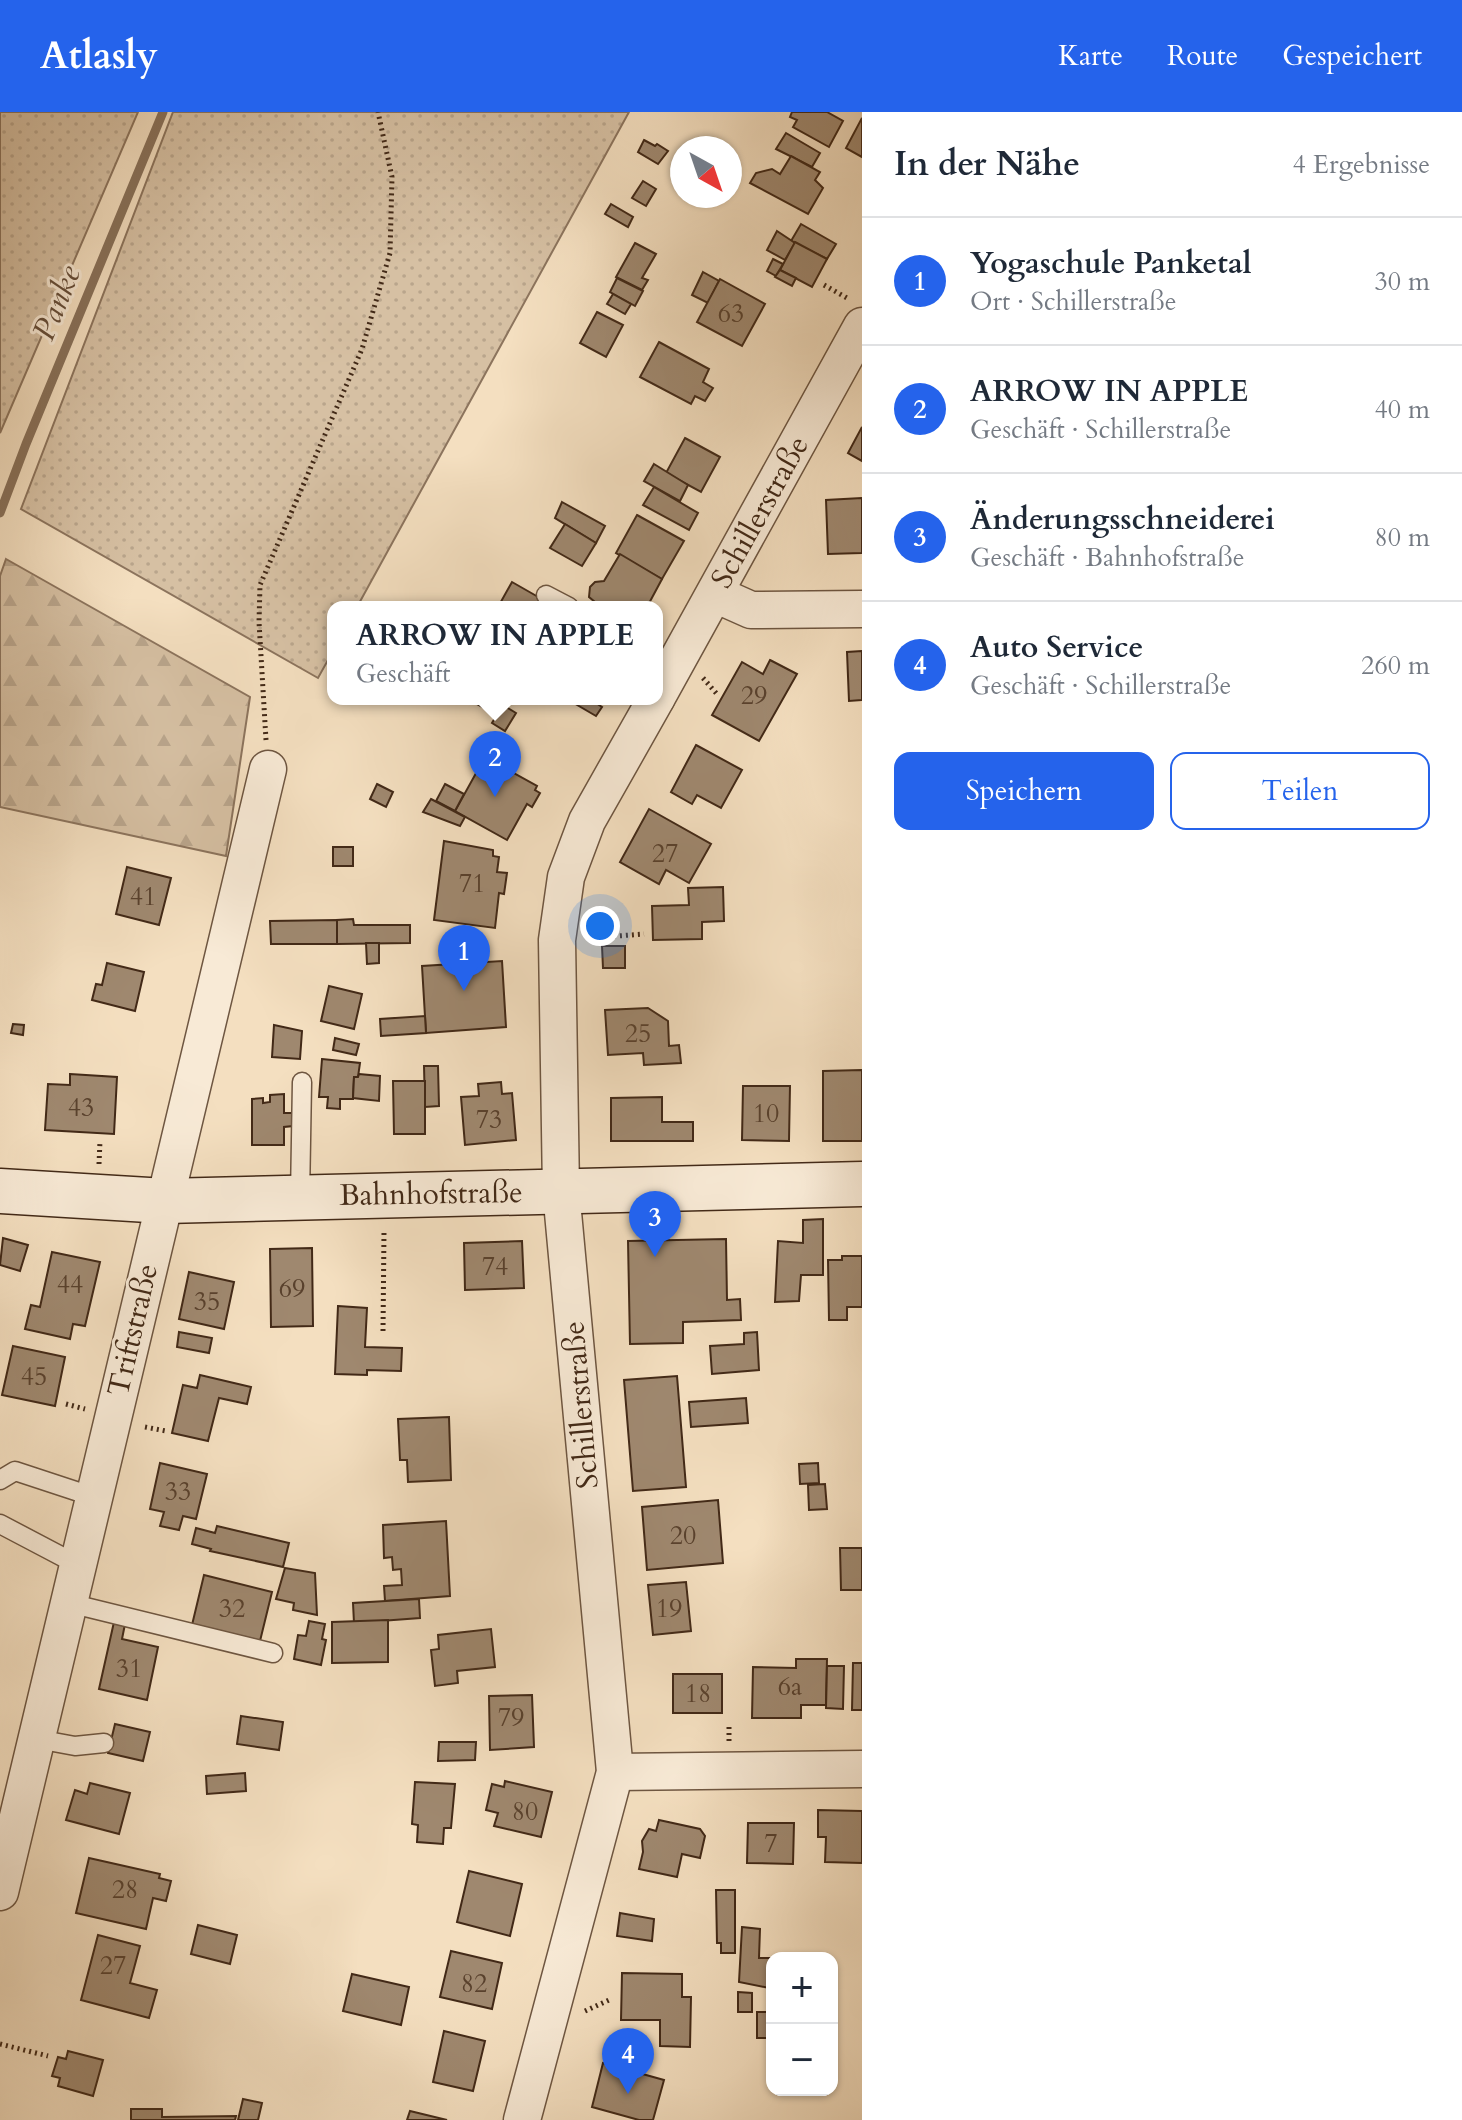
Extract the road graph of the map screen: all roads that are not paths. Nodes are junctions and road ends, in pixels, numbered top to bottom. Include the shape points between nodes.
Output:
1 (856, 312) edge
2 (715, 594) junction
3 (546, 595) dead end
4 (558, 601) edge
5 (862, 609) edge
6 (667, 658) edge
7 (652, 705) edge
8 (268, 769) road end
9 (302, 1082) dead end
10 (862, 1184) edge
11 (0, 1191) edge
12 (561, 1191) junction
13 (300, 1197) junction
14 (165, 1201) junction
15 (0, 1480) edge
16 (94, 1497) junction
17 (0, 1524) edge
18 (78, 1565) junction
19 (69, 1603) junction
20 (273, 1653) dead end
21 (37, 1739) junction
22 (104, 1743) dead end
23 (862, 1769) edge
24 (615, 1772) junction
25 (1, 1880) edge
26 (522, 2120) edge

1 - 2 street, Schillerstraße
2 - 5 street via 751,610
2 - 6 street, Schillerstraße
3 - 4 lane
7 - 12 street, Schillerstraße via 587,821 566,877 557,940
8 - 14 street, Triftstraße
9 - 13 lane
10 - 12 street, Bahnhofstraße
11 - 14 street, Bahnhofstraße
12 - 13 street, Bahnhofstraße
12 - 24 street, Schillerstraße
13 - 14 street, Bahnhofstraße
14 - 16 street, Triftstraße
15 - 16 lane via 15,1471
16 - 18 street, Triftstraße
17 - 18 lane
18 - 19 street, Triftstraße
19 - 20 lane
19 - 21 street, Triftstraße
21 - 22 lane via 75,1746
21 - 25 street, Triftstraße
23 - 24 street
24 - 26 street, Schillerstraße

